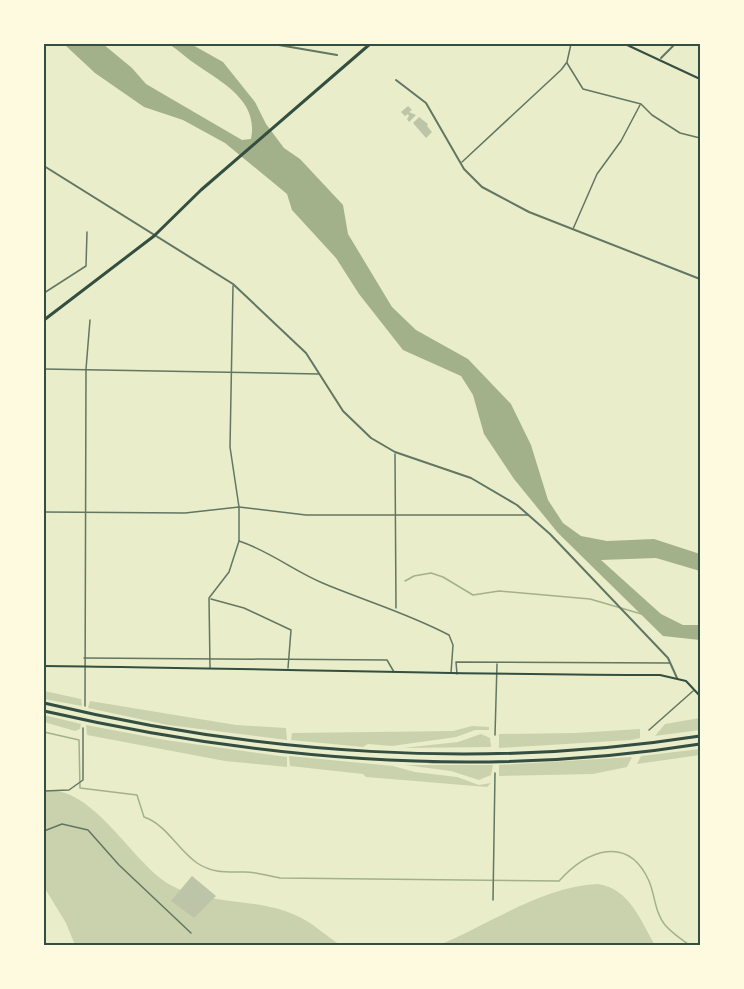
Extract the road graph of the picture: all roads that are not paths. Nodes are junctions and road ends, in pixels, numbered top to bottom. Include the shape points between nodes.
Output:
1 (273, 44) edge
2 (370, 44) edge
3 (572, 44) edge
4 (625, 44) edge
5 (675, 44) edge
6 (337, 55) dead end
7 (661, 58) junction
8 (567, 62) junction
9 (700, 79) edge
10 (396, 80) dead end
11 (641, 104) junction
12 (700, 138) edge
13 (461, 164) junction
14 (44, 166) edge
15 (572, 230) junction
16 (87, 232) dead end
17 (154, 236) junction
18 (700, 279) edge
19 (233, 284) junction
20 (44, 293) edge
21 (44, 320) edge
22 (90, 320) dead end
23 (44, 369) edge
24 (86, 369) junction
25 (232, 372) junction
26 (320, 374) junction
27 (395, 452) junction
28 (239, 507) junction
29 (44, 512) edge
30 (85, 512) junction
31 (529, 515) junction
32 (394, 517) junction
33 (239, 541) junction
34 (209, 598) junction
35 (396, 609) junction
36 (84, 658) junction
37 (210, 659) junction
38 (288, 660) junction
39 (497, 663) junction
40 (670, 663) junction
41 (44, 666) edge
42 (84, 667) junction
43 (210, 668) junction
44 (288, 668) junction
45 (395, 673) junction
46 (451, 674) junction
47 (457, 674) junction
48 (497, 675) junction
49 (677, 678) junction
50 (695, 690) junction
51 (700, 696) edge
52 (44, 703) edge
53 (85, 706) dead end
54 (44, 711) edge
55 (83, 728) dead end
56 (649, 730) dead end
57 (495, 735) dead end
58 (700, 736) edge
59 (700, 744) edge
60 (495, 773) dead end
61 (44, 791) edge
62 (44, 831) edge
63 (493, 900) dead end
64 (191, 933) dead end
65 (44, 942) edge
66 (46, 945) edge

1 - 6 street
2 - 17 highway via 201,190
3 - 8 street
4 - 7 main road
5 - 7 street
7 - 9 main road
8 - 11 street via 583,89
8 - 13 street
10 - 13 street via 426,103
11 - 12 street via 680,134
11 - 15 street via 597,174
13 - 15 street via 482,187 503,200
14 - 17 street
15 - 18 street
16 - 20 street via 86,266
17 - 19 street
17 - 21 highway
19 - 25 street
19 - 26 street via 306,354
22 - 24 street
23 - 24 street
24 - 25 street
24 - 30 street
25 - 26 street
25 - 28 street via 230,447
26 - 27 street via 353,422
27 - 31 street via 471,478 502,494
27 - 32 street
28 - 30 street via 185,513
28 - 32 street via 283,514
28 - 33 street
29 - 30 street
30 - 36 street
31 - 32 street
31 - 40 street
32 - 35 street
33 - 34 street via 230,572
33 - 35 street via 260,548 324,584
34 - 37 street
34 - 38 street via 244,608 291,630
35 - 46 street via 449,635 453,645
36 - 37 street
36 - 42 street
37 - 38 street
37 - 43 street
38 - 44 street
38 - 45 street via 387,660
39 - 40 street
39 - 47 street via 456,662
39 - 48 street
40 - 49 street
41 - 42 main road
42 - 43 main road
42 - 53 street
43 - 44 main road
44 - 45 main road
45 - 46 main road
46 - 47 main road
47 - 48 main road
48 - 49 main road
48 - 57 street
49 - 50 main road
50 - 51 main road
50 - 56 street
52 - 58 highway via 201,734 368,751 523,753
54 - 59 highway via 208,743 400,760 524,761
55 - 61 street via 83,780 69,790
60 - 63 street
62 - 64 street via 62,824 88,830
65 - 66 street

